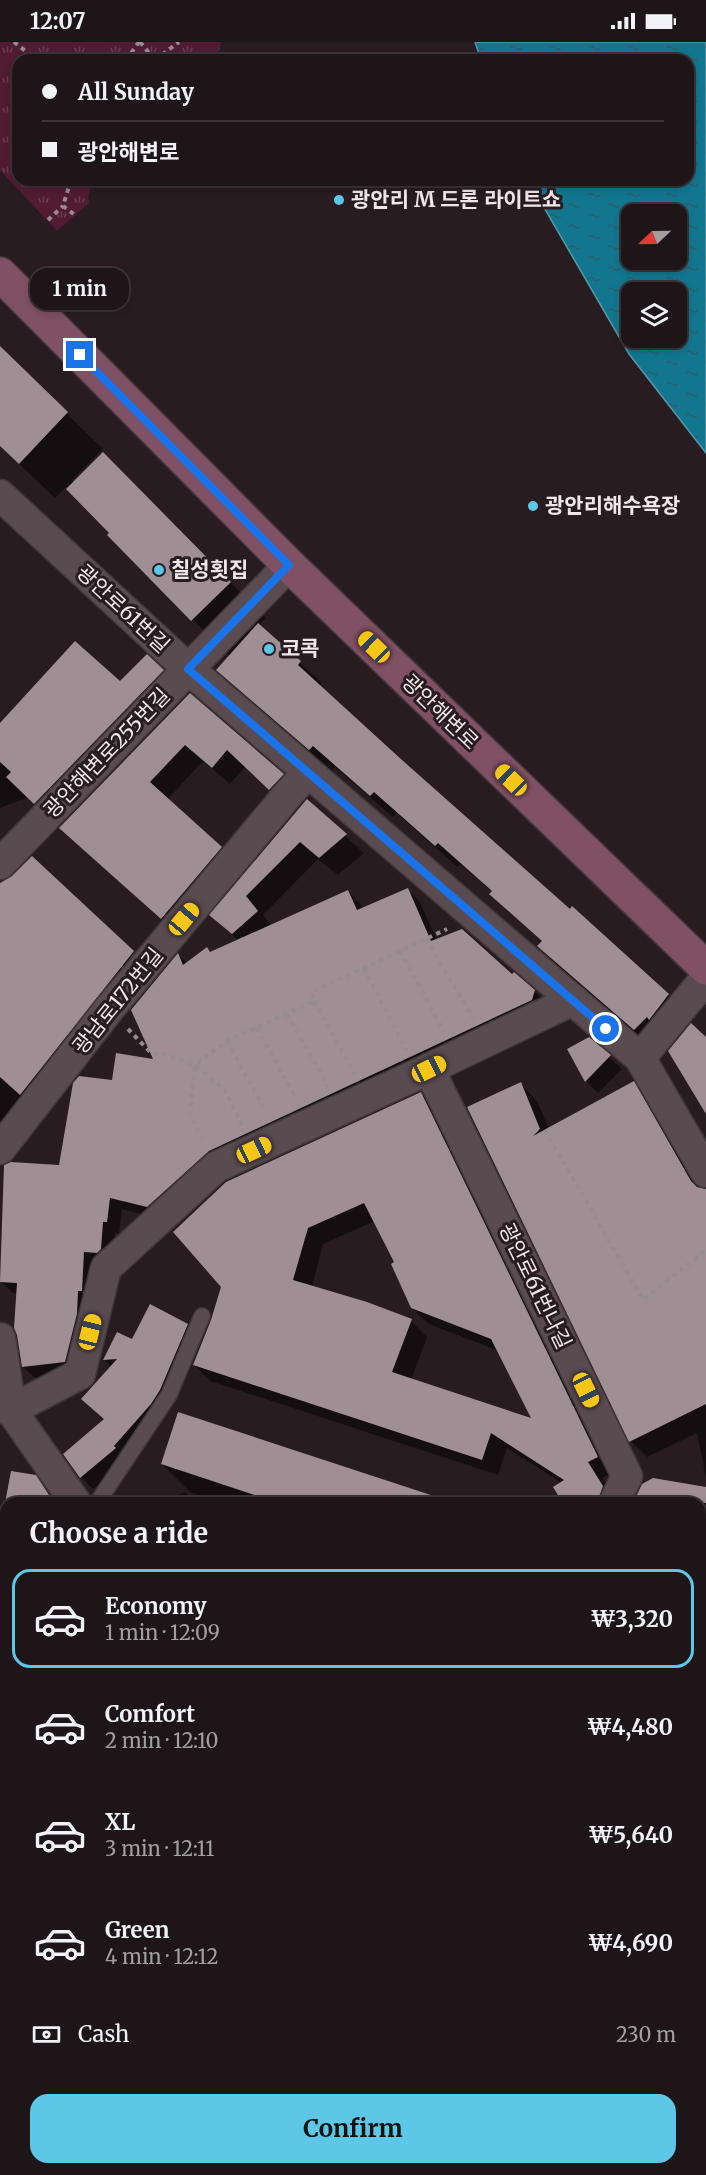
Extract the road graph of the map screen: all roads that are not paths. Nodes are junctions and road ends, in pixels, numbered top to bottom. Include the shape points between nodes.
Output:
1 (0, 274) edge
2 (0, 495) edge
3 (289, 565) junction
4 (188, 669) junction
5 (308, 773) junction
6 (0, 864) edge
7 (706, 968) edge
8 (706, 978) edge
9 (573, 1000) junction
10 (640, 1058) junction
11 (424, 1072) junction
12 (0, 1149) edge
13 (706, 1172) edge
14 (202, 1316) dead end
15 (0, 1338) edge
16 (5, 1409) edge
17 (71, 1497) edge
18 (101, 1497) edge
19 (617, 1497) edge

1 - 3 main road, 광안해변로
2 - 4 street, 광안로61번길
3 - 4 street, 광안해변로255번길
3 - 7 main road, 광안해변로
4 - 5 street, 광안로61번길
4 - 6 street, 광안해변로255번길
5 - 9 street, 광안로61번길
5 - 12 street, 광남로172번길 via 109,1009
8 - 10 street
9 - 10 street, 광안로61번길
9 - 11 street
10 - 13 street, 광안로61번길
11 - 16 street via 216,1167 106,1268 80,1374
11 - 19 street, 광안로61번나길 via 627,1476
14 - 18 lane via 169,1395
15 - 16 street
16 - 17 street

